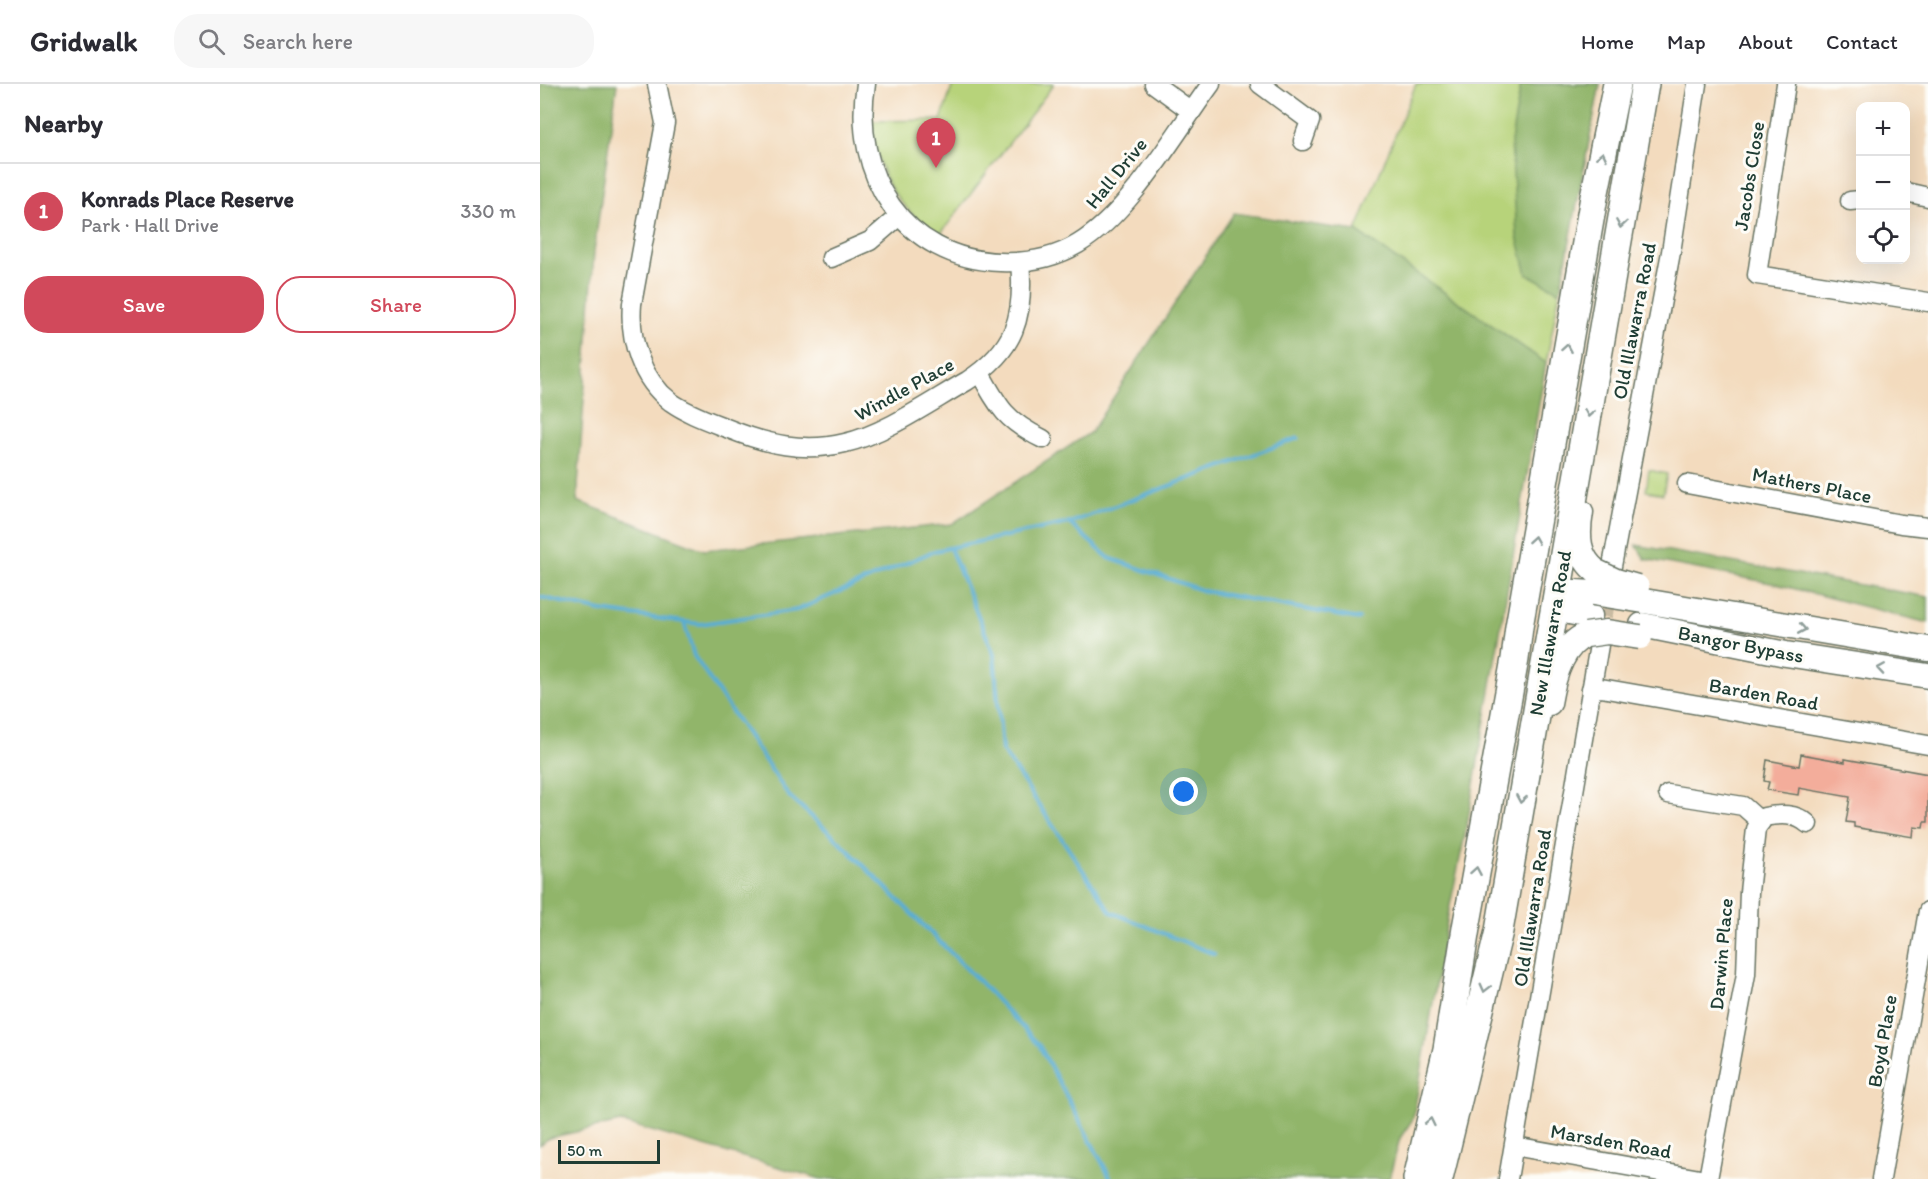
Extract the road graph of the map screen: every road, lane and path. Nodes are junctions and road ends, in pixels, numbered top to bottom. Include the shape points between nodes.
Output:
1 (657, 84) edge
2 (866, 84) edge
3 (1154, 84) edge
4 (1211, 84) edge
5 (1260, 84) edge
6 (1617, 84) edge
7 (1645, 84) edge
8 (1697, 84) edge
9 (1786, 84) edge
10 (1191, 111) junction
11 (1303, 141) dead end
12 (1910, 193) edge
13 (1928, 196) edge
14 (899, 216) junction
15 (831, 258) dead end
16 (1020, 262) junction
17 (1928, 302) edge
18 (980, 373) junction
19 (1043, 439) dead end
20 (1582, 448) junction
21 (1688, 484) dead end
22 (1928, 527) edge
23 (1601, 577) junction
24 (1524, 600) junction
25 (1555, 601) junction
26 (1592, 632) junction
27 (1928, 650) edge
28 (1928, 676) edge
29 (1591, 689) junction
30 (1928, 745) edge
31 (1529, 753) junction
32 (1668, 794) dead end
33 (1761, 822) junction
34 (1808, 824) dead end
35 (1928, 911) edge
36 (1514, 1146) junction
37 (1417, 1179) edge
38 (1439, 1179) edge
39 (1508, 1179) edge
40 (1700, 1179) edge
41 (1708, 1179) edge
42 (1881, 1179) edge

1 - 18 street, Windle Place via 665,123 631,319 641,363 671,401 756,440 787,447 818,447 844,444 872,434
2 - 14 street, Hall Drive via 862,116 866,152 880,187
3 - 10 street
4 - 10 street, Hall Drive
5 - 11 street via 1310,121
24 -> 6 highway, New Illawarra Road via 1593,196
7 -> 20 highway, New Illawarra Road
8 - 23 street, Old Illawarra Road via 1671,252
9 - 17 street, Jacobs Close via 1757,275
10 - 16 street, Hall Drive via 1151,169 1104,225 1062,252
12 - 13 street
14 - 15 street via 870,241
14 - 16 street, Hall Drive via 921,236 954,254 994,262
16 - 18 street, Windle Place via 1022,294 1014,329 999,354
18 - 19 street via 1006,415
20 - 23 main road via 1589,476 1579,540 1587,562
20 - 25 highway, New Illawarra Road
21 - 22 street, Mathers Place
23 - 25 main road, Bangor Bypass
23 -> 27 main road, Bangor Bypass, bridge via 1645,595 1744,619
24 - 25 highway
37 -> 24 highway, New Illawarra Road via 1447,1049
25 - 26 main road, Bangor Bypass
25 - 31 highway, New Illawarra Road
28 -> 26 main road, Bangor Bypass via 1641,631
26 - 29 street, Old Illawarra Road
26 - 31 main road via 1577,640 1564,657 1552,688 1543,733
29 - 30 street, Barden Road
29 - 36 street, Old Illawarra Road
31 -> 38 highway, New Illawarra Road via 1499,931
32 - 33 street via 1743,806
33 - 34 street via 1764,817 1781,813
33 - 41 street, Darwin Place via 1756,829 1749,892 1746,974
35 - 42 street, Boyd Place
36 - 39 street, Old Illawarra Road
36 - 40 street, Marsden Road

